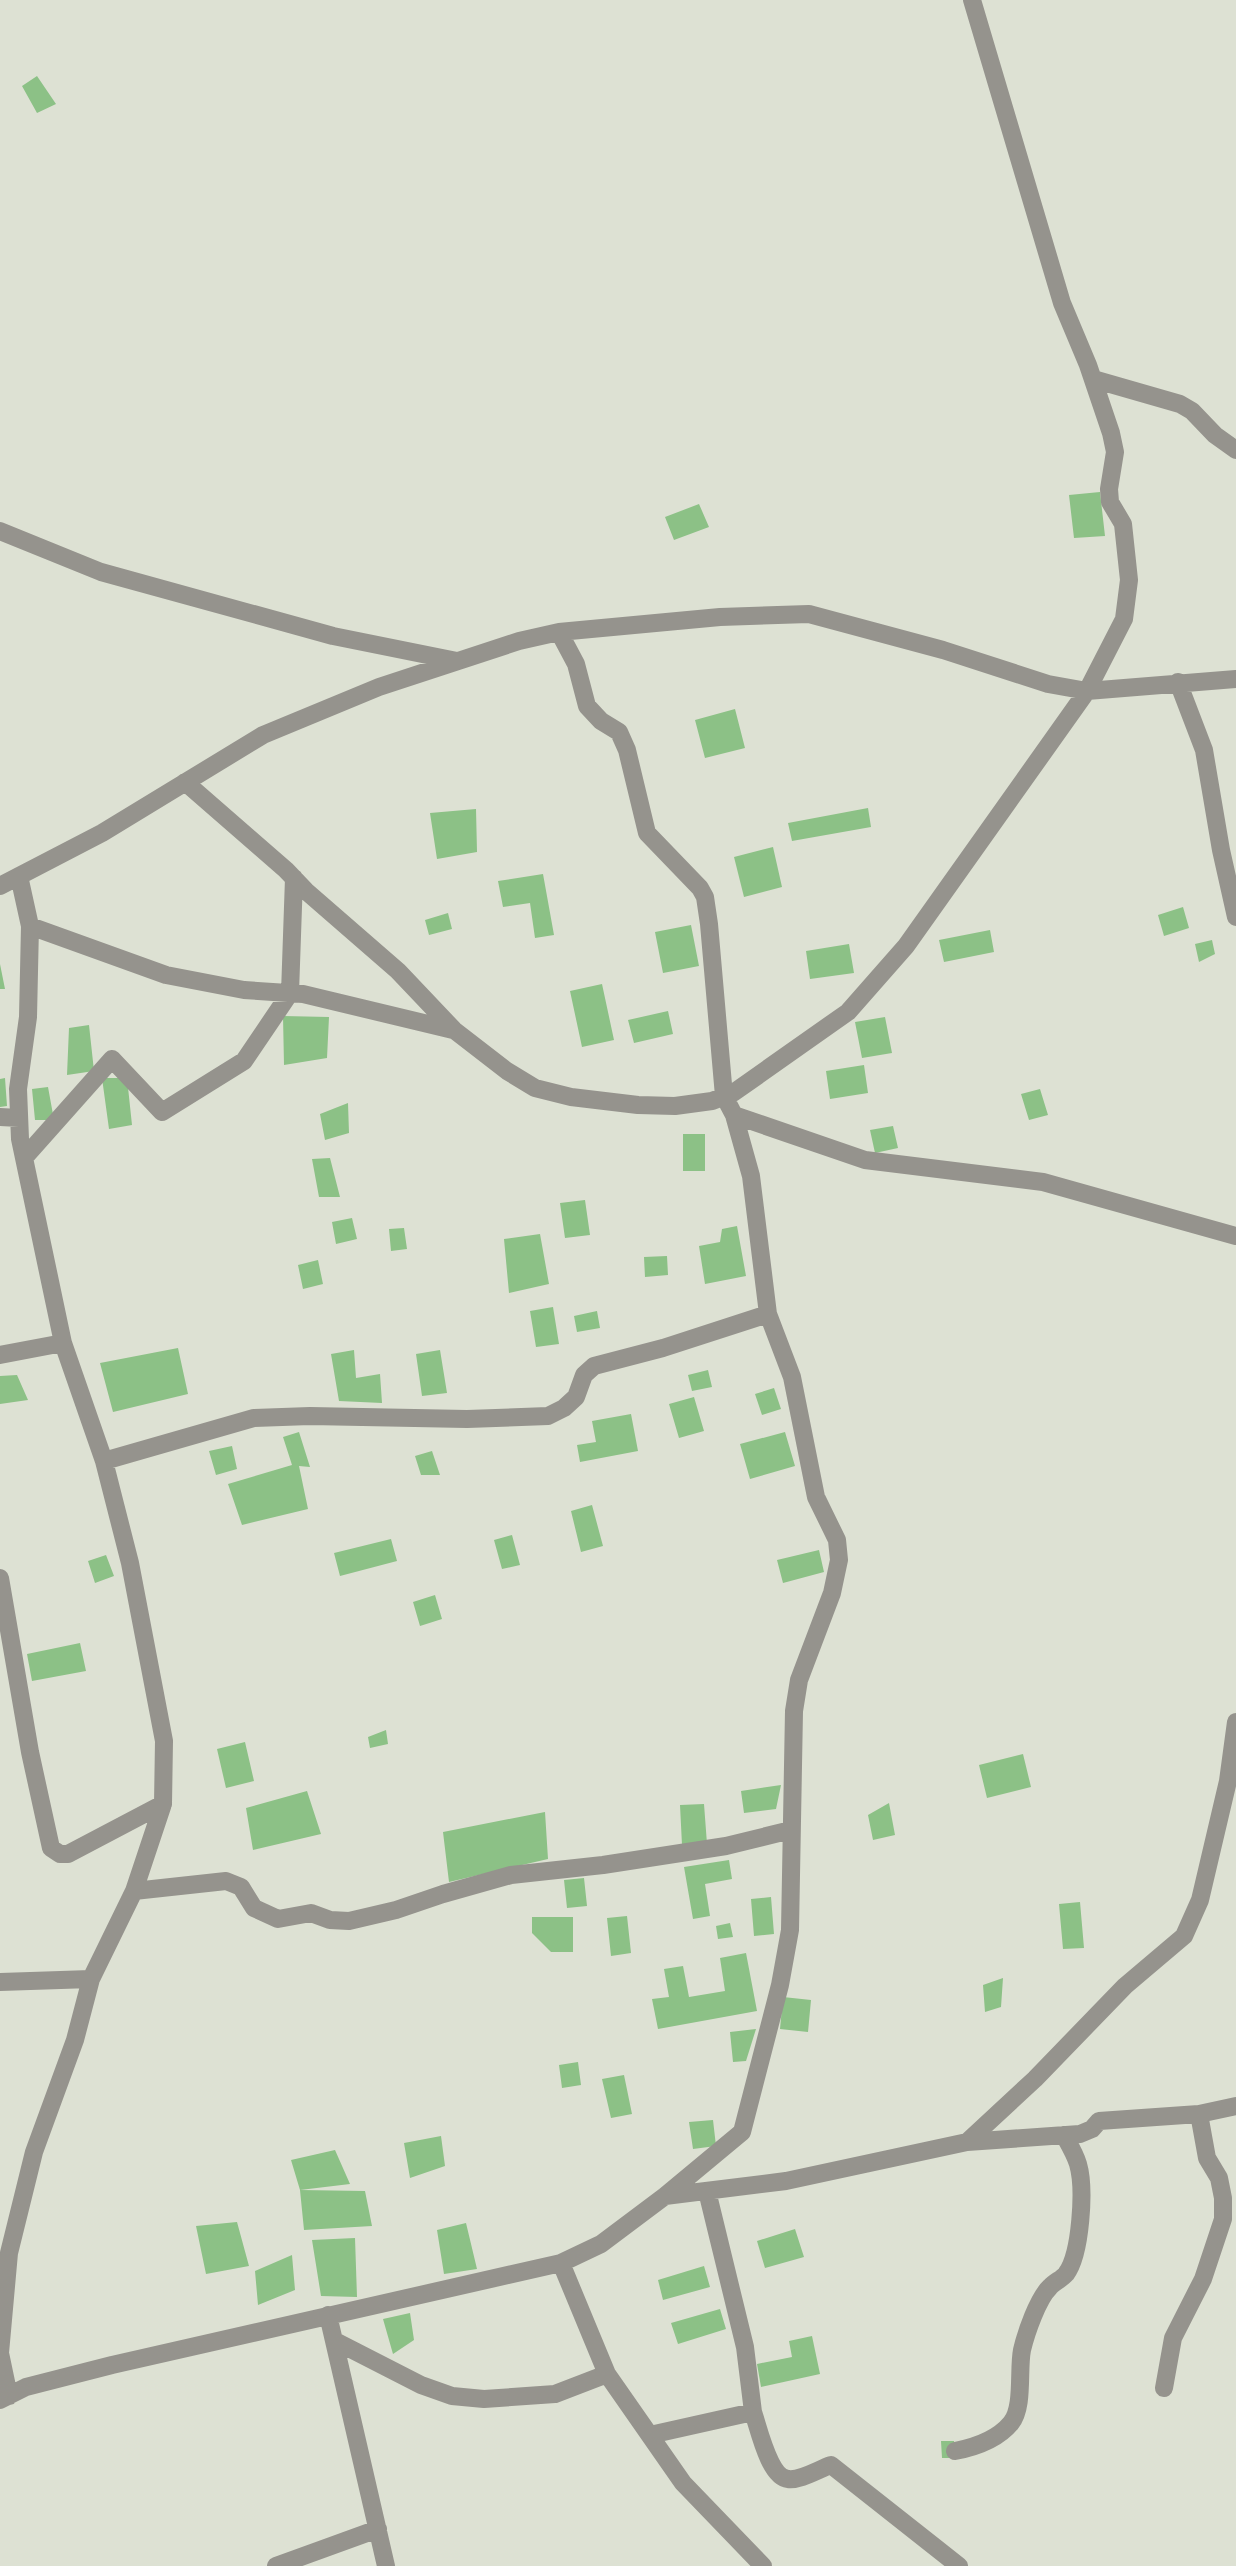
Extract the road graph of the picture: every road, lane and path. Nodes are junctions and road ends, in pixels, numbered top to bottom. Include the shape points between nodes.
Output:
1 (972, 0) edge
2 (1093, 379) junction
3 (1236, 450) edge
4 (0, 531) edge
5 (559, 632) junction
6 (457, 661) junction
7 (1236, 678) edge
8 (1178, 682) junction
9 (1087, 691) junction
10 (186, 782) junction
11 (19, 876) junction
12 (294, 878) junction
13 (0, 886) edge
14 (1236, 917) edge
15 (30, 926) junction
16 (290, 993) junction
17 (454, 1030) junction
18 (724, 1096) junction
19 (734, 1115) junction
20 (0, 1117) edge
21 (19, 1118) junction
22 (24, 1158) junction
23 (1236, 1236) edge
24 (768, 1314) junction
25 (63, 1343) junction
26 (0, 1355) edge
27 (104, 1461) junction
28 (0, 1578) edge
29 (3, 1613) edge
30 (1236, 1722) edge
31 (163, 1804) junction
32 (791, 1830) junction
33 (134, 1891) junction
34 (91, 1979) junction
35 (0, 1982) edge
36 (1236, 2106) edge
37 (1199, 2114) junction
38 (1064, 2135) junction
39 (967, 2142) junction
40 (707, 2191) junction
41 (665, 2196) junction
42 (7, 2233) edge
43 (561, 2263) junction
44 (328, 2315) junction
45 (335, 2341) junction
46 (607, 2374) junction
47 (1164, 2388) dead end
48 (5, 2398) edge
49 (752, 2412) junction
50 (650, 2435) junction
51 (955, 2451) dead end
52 (378, 2529) junction
53 (276, 2566) edge
54 (386, 2566) edge
55 (763, 2566) edge
56 (959, 2566) edge

1 - 2 street via 1062,303
2 - 3 street via 1180,404
2 - 9 street via 1115,452 1110,502 1123,524 1129,580 1124,619
4 - 6 street via 101,572 333,636
5 - 6 street
5 - 9 street via 809,614 1048,684
5 - 18 street via 576,664 587,706 619,732 627,750 647,834 705,897
6 - 10 street via 379,687 263,735
7 - 8 street
8 - 9 street
8 - 14 street via 1204,750
9 - 18 street via 906,946 848,1012
10 - 11 street
10 - 12 street
11 - 13 street
11 - 15 street
12 - 16 street
12 - 17 street via 398,971
15 - 16 street via 166,975 243,990
15 - 21 street via 29,1017 18,1089
16 - 17 street
16 - 22 street via 243,1061 162,1112 112,1059
17 - 18 street via 535,1088 559,1094 675,1106
18 - 19 street
19 - 23 street via 865,1160 1043,1182
19 - 24 street via 751,1176
20 - 21 street
21 - 22 street
22 - 25 street
24 - 27 street via 594,1366 584,1375 576,1397 548,1416 254,1418
24 - 32 street via 792,1377 816,1497 837,1540 839,1560 832,1593 799,1680
25 - 26 street
25 - 27 street
27 - 31 street via 130,1563 164,1741
28 - 29 street
29 - 31 street via 51,1848 68,1854
30 - 39 street via 1228,1782 1200,1900 1184,1936 1125,1986
31 - 33 street
32 - 33 street via 726,1846 511,1875 349,1921 311,1913 278,1919 254,1909 241,1887 226,1881
32 - 41 street via 790,1930 742,2132
33 - 34 street
34 - 35 street
34 - 42 street via 75,2040
36 - 37 street
37 - 38 street via 1098,2121 1080,2134
37 - 47 street via 1207,2158 1219,2178 1223,2219 1203,2279 1173,2338
38 - 39 street
38 - 51 street via 1079,2166 1076,2255 1066,2275 1044,2293 1032,2319 1022,2349 1017,2413 1011,2423 995,2437
39 - 40 street via 786,2181
40 - 41 street
40 - 49 street via 745,2347
41 - 43 street via 601,2244
42 - 48 street via 0,2353
43 - 44 street
43 - 46 street
44 - 45 street
44 - 48 street via 26,2386
45 - 46 street via 452,2396 484,2399 555,2394
45 - 52 street
46 - 50 street
49 - 50 street
49 - 56 street via 778,2476 790,2480 831,2465
50 - 55 street via 683,2483
52 - 53 street
52 - 54 street

